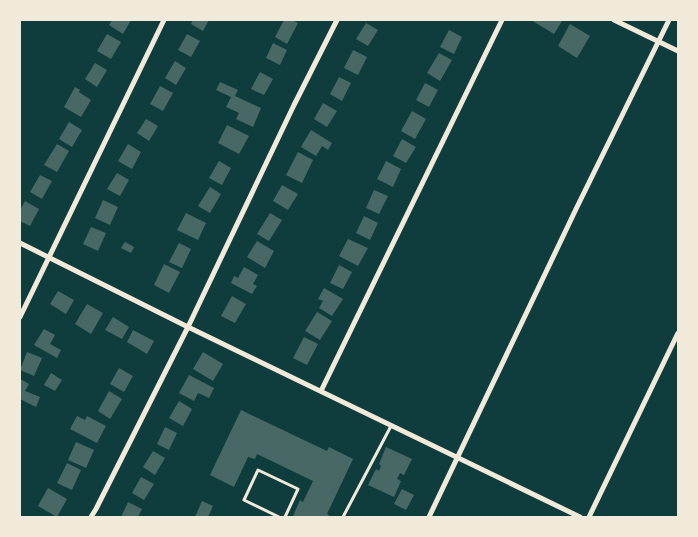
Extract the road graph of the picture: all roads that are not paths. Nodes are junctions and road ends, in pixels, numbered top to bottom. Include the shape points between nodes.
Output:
1 (164, 20) edge
2 (337, 20) edge
3 (502, 20) edge
4 (614, 20) edge
5 (670, 20) edge
6 (658, 42) junction
7 (678, 51) edge
8 (20, 243) edge
9 (49, 257) junction
10 (20, 317) edge
11 (188, 327) junction
12 (678, 334) edge
13 (321, 391) junction
14 (391, 425) junction
15 (457, 458) junction
16 (91, 517) edge
17 (279, 517) edge
18 (285, 517) edge
19 (342, 517) edge
20 (429, 517) edge
21 (580, 517) edge
22 (589, 517) edge

1 - 9 street
2 - 11 street
3 - 13 street
4 - 6 street
5 - 6 street
6 - 7 street
6 - 15 street
8 - 9 street
9 - 10 street
9 - 11 street
11 - 13 street
11 - 16 street
12 - 22 street
13 - 14 street
14 - 15 street
14 - 19 lane
15 - 20 street
15 - 21 street
17 - 18 lane via 244,500 258,470 298,489

